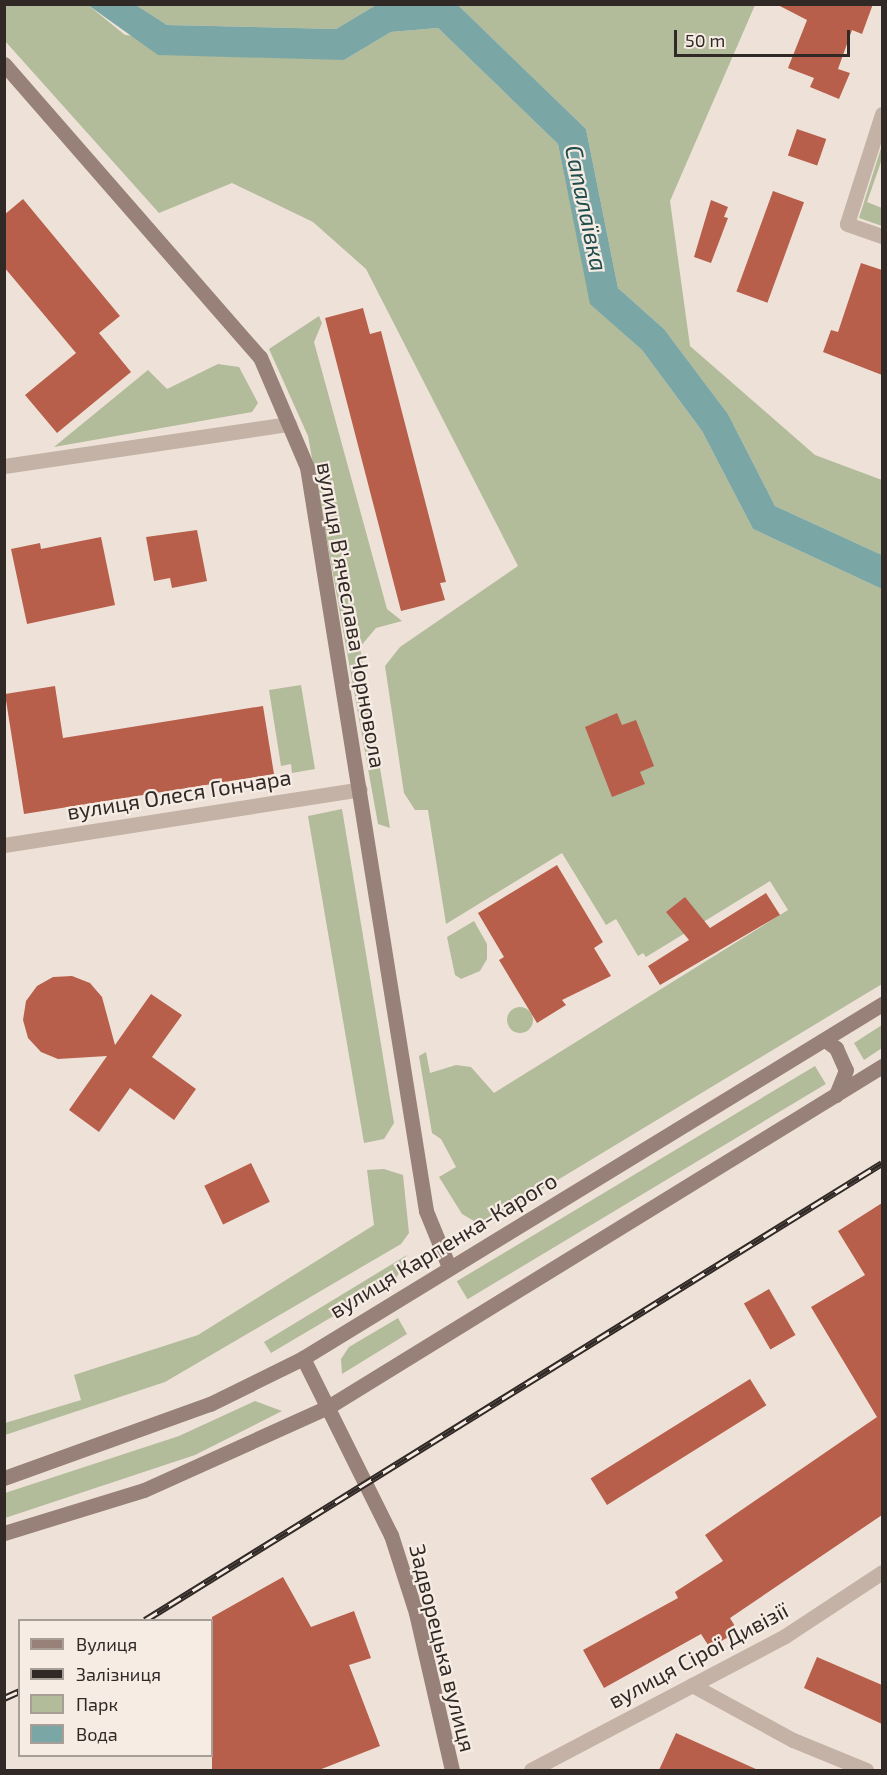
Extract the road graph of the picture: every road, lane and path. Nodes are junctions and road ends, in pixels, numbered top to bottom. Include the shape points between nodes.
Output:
1 (4, 64) edge
2 (882, 114) edge
3 (882, 236) edge
4 (289, 423) junction
5 (4, 466) edge
6 (360, 789) junction
7 (4, 845) edge
8 (882, 1004) edge
9 (825, 1040) junction
10 (882, 1066) edge
11 (836, 1095) junction
12 (449, 1268) junction
13 (303, 1358) junction
14 (328, 1407) junction
15 (4, 1478) edge
16 (4, 1533) edge
17 (882, 1572) edge
18 (692, 1685) junction
19 (452, 1770) edge
20 (531, 1770) edge
21 (866, 1770) edge

1 - 4 street, вулиця Вʼячеслава Чорновола via 260,357
2 - 3 street via 847,224
4 - 5 street
4 - 6 street, вулиця Вʼячеслава Чорновола via 307,467
6 - 7 street, вулиця Олеся Гончара
6 - 12 street, вулиця Вʼячеслава Чорновола via 426,1211
8 - 9 street, вулиця Карпенка-Карого
9 - 11 street via 836,1048 846,1070
9 - 12 street, вулиця Карпенка-Карого
10 - 11 street
11 - 14 street
12 - 13 street, вулиця Карпенка-Карого
13 - 14 street, Задворецька вулиця
13 - 15 street, вулиця Карпенка-Карого via 210,1404
14 - 16 street via 144,1490
14 - 19 street, Задворецька вулиця via 391,1534 416,1613
17 - 18 street, вулиця Сірої Дивізії via 785,1636
18 - 20 street, вулиця Сірої Дивізії
18 - 21 street via 794,1740

